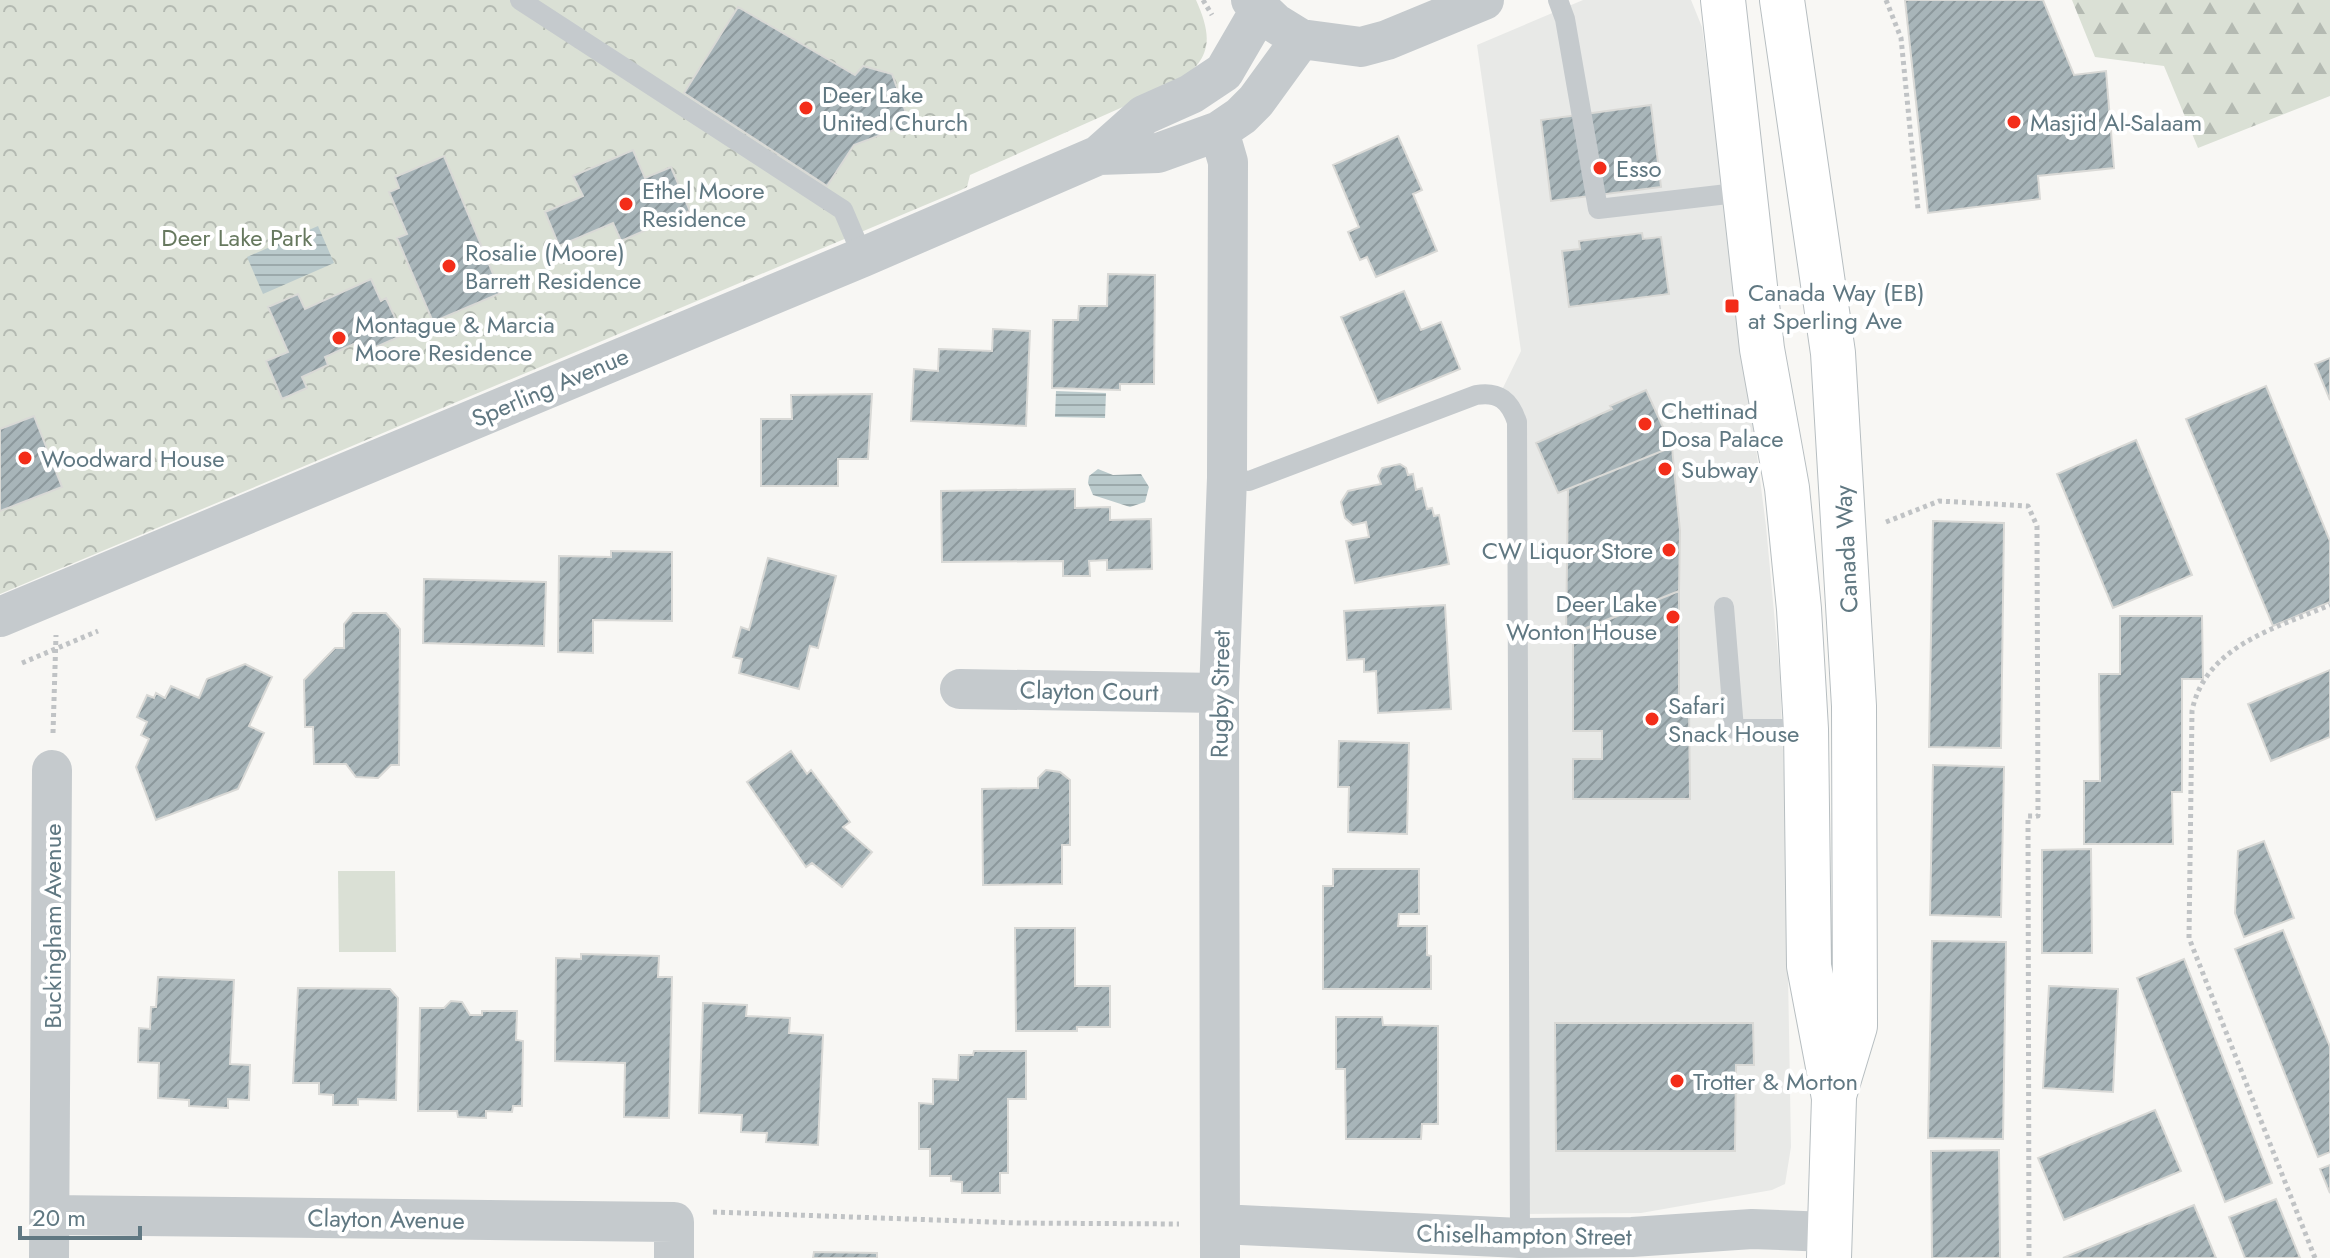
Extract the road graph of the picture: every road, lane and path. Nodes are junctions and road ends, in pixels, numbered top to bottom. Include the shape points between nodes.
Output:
1 (520, 0) edge
2 (1484, 0) edge
3 (1558, 0) edge
4 (1723, 0) edge
5 (1782, 0) edge
6 (1886, 0) edge
7 (1256, 5) edge
8 (1301, 39) junction
9 (1219, 131) junction
10 (1099, 155) junction
11 (1745, 192) junction
12 (1918, 209) dead end
13 (863, 257) junction
14 (1227, 478) junction
15 (1884, 523) dead end
16 (56, 594) junction
17 (2330, 605) edge
18 (1724, 607) dead end
19 (0, 617) edge
20 (98, 631) dead end
21 (55, 649) junction
22 (22, 663) dead end
23 (960, 689) dead end
24 (1219, 693) junction
25 (1806, 729) junction
26 (52, 770) joint
27 (1834, 1098) junction
28 (50, 1215) junction
29 (1520, 1238) junction
30 (674, 1240) edge
31 (1220, 1241) edge
32 (1829, 1245) edge
33 (49, 1258) edge
34 (2029, 1258) edge
35 (2315, 1258) edge

1 - 13 lane via 843,210
2 - 8 street via 1361,47
3 - 11 lane via 1598,209
4 - 11 main road, Canada Way
5 - 27 main road, Canada Way via 1833,353 1853,676 1855,1026
6 - 12 path via 1901,38
7 - 8 street
7 - 10 street, Sperling Avenue via 1224,72 1144,115
8 - 9 street, Sperling Avenue via 1256,101
9 - 10 street, Sperling Avenue via 1158,153
9 - 14 street, Rugby Street via 1228,162
10 - 13 street, Sperling Avenue
11 - 25 main road, Canada Way via 1762,349 1787,488
13 - 16 street, Sperling Avenue
14 - 24 street, Rugby Street
14 - 29 lane via 1249,481 1476,395 1499,396 1512,407 1518,438
15 - 34 path via 1939,501 2028,506 2037,526 2038,816 2028,816
16 - 19 street, Sperling Avenue
16 - 21 path
17 - 35 path via 2225,655 2196,695 2192,711 2189,938
18 - 25 lane via 1734,729
20 - 21 path
21 - 22 path
21 - 26 path
23 - 24 street, Clayton Court
24 - 31 street, Rugby Street
25 - 27 main road, Canada Way via 1809,966
26 - 28 street, Buckingham Avenue
27 - 32 main road, Canada Way
28 - 30 street, Clayton Avenue
28 - 33 street, Buckingham Avenue
29 - 31 street, Chiselhampton Street
29 - 32 street, Chiselhampton Street via 1752,1229
30 - 31 path via 705,1211 1019,1223

